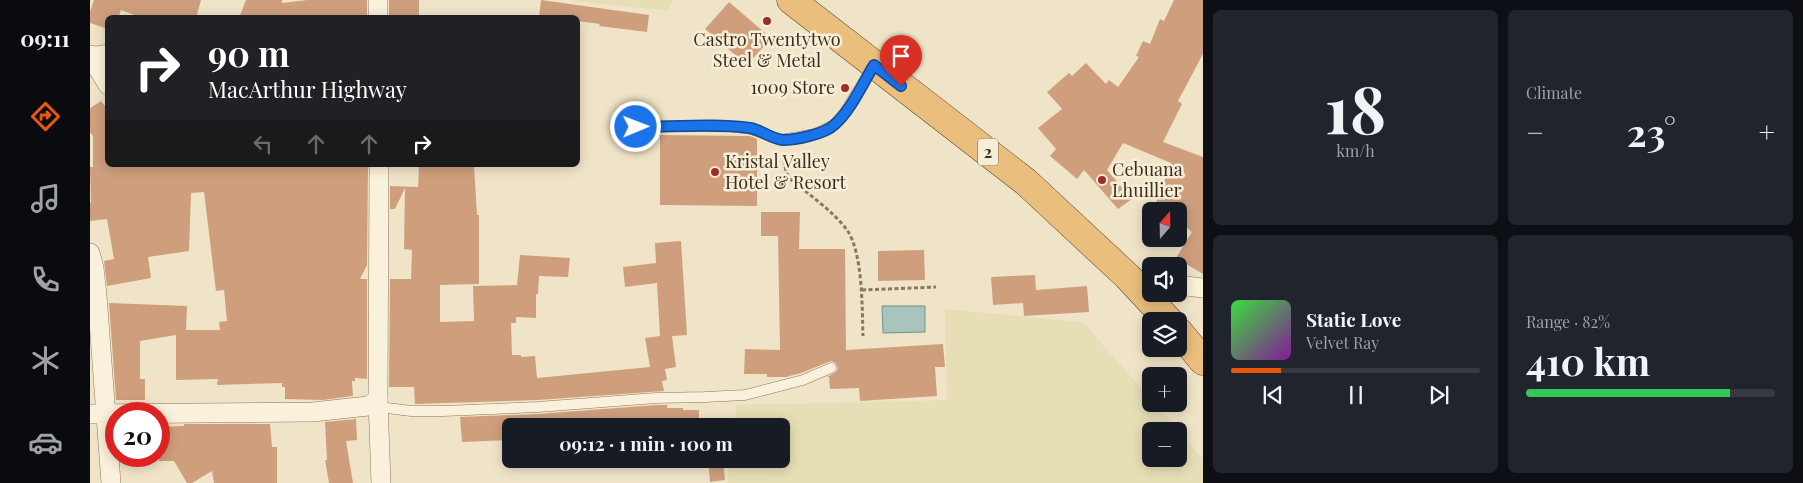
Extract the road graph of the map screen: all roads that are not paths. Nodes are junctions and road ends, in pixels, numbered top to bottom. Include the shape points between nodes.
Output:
1 (378, 0) edge
2 (791, 0) edge
3 (378, 15) edge
4 (105, 54) edge
5 (90, 56) edge
6 (874, 65) junction
7 (105, 80) edge
8 (636, 127) dead end
9 (379, 167) edge
10 (90, 253) edge
11 (1140, 279) edge
12 (1187, 286) edge
13 (1203, 288) edge
14 (1163, 312) edge
15 (1187, 342) edge
16 (1203, 361) edge
17 (831, 368) dead end
18 (379, 404) junction
19 (98, 413) edge
20 (111, 483) edge
21 (381, 483) edge

1 - 3 street
2 - 6 highway, 2
4 - 5 street
5 - 7 street
6 - 8 lane via 834,125 815,134 781,140 752,128
6 - 11 highway, 2 via 1026,182
9 - 18 street
10 - 19 street via 96,281
11 - 14 highway, 2
12 - 13 street
15 - 16 highway
17 - 18 lane via 803,380 745,395 412,412
18 - 19 street via 313,412
18 - 21 street
19 - 20 street

